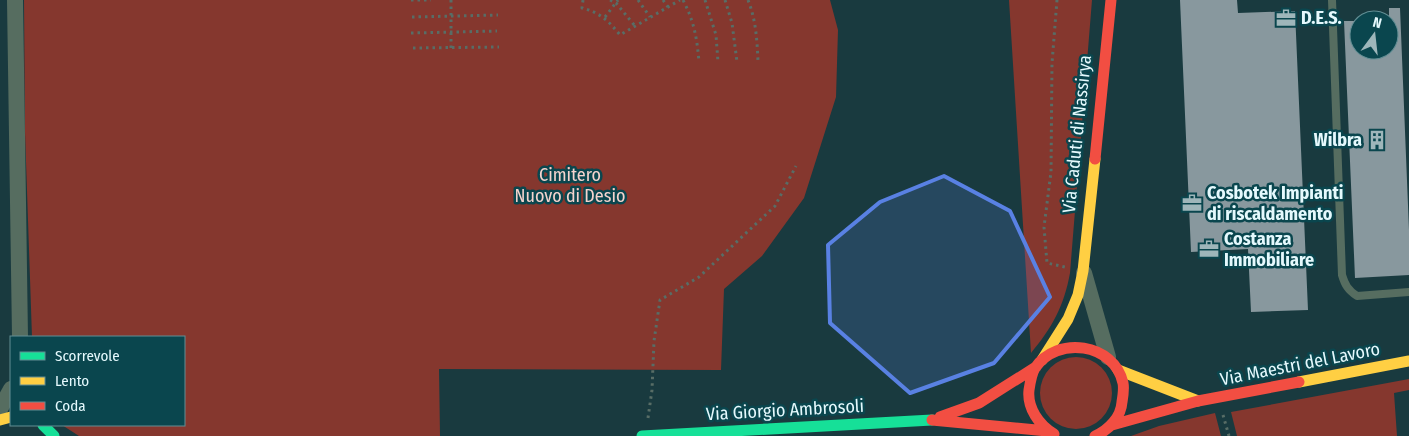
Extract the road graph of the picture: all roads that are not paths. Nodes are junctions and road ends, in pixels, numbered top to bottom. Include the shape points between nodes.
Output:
1 (15, 0) edge
2 (1111, 0) edge
3 (1332, 0) edge
4 (1083, 272) junction
5 (1409, 292) edge
6 (20, 336) edge
7 (1108, 357) junction
8 (1409, 361) edge
9 (1039, 363) junction
10 (1118, 370) junction
11 (10, 391) edge
12 (1198, 401) junction
13 (0, 409) edge
14 (931, 420) junction
15 (1112, 425) junction
16 (44, 426) edge
17 (1052, 434) edge
18 (54, 436) edge
19 (642, 436) edge
20 (646, 436) edge
21 (1095, 436) edge

1 - 6 street
2 - 4 main road, Via Caduti di Nassirya
3 - 5 lane via 1342,275 1349,291 1357,296
4 - 7 street, Via Caduti di Nassirya
4 - 9 main road, Via Caduti di Nassirya via 1078,296 1068,319
7 - 9 main road, Via Giorgio Ambrosoli via 1082,346 1067,346 1053,351
7 - 10 main road
8 - 12 main road, Via Maestri del Lavoro
9 - 14 main road, Via Giorgio Ambrosoli via 989,399
9 - 17 main road via 1029,383 1029,401 1035,418
10 - 12 main road
10 - 15 main road via 1124,399
11 - 13 street
12 - 15 main road, Via Maestri del Lavoro
14 - 17 main road, Via Giorgio Ambrosoli
14 - 20 main road, Via Giorgio Ambrosoli
15 - 21 main road
16 - 18 main road
19 - 20 main road, Via Giorgio Ambrosoli

